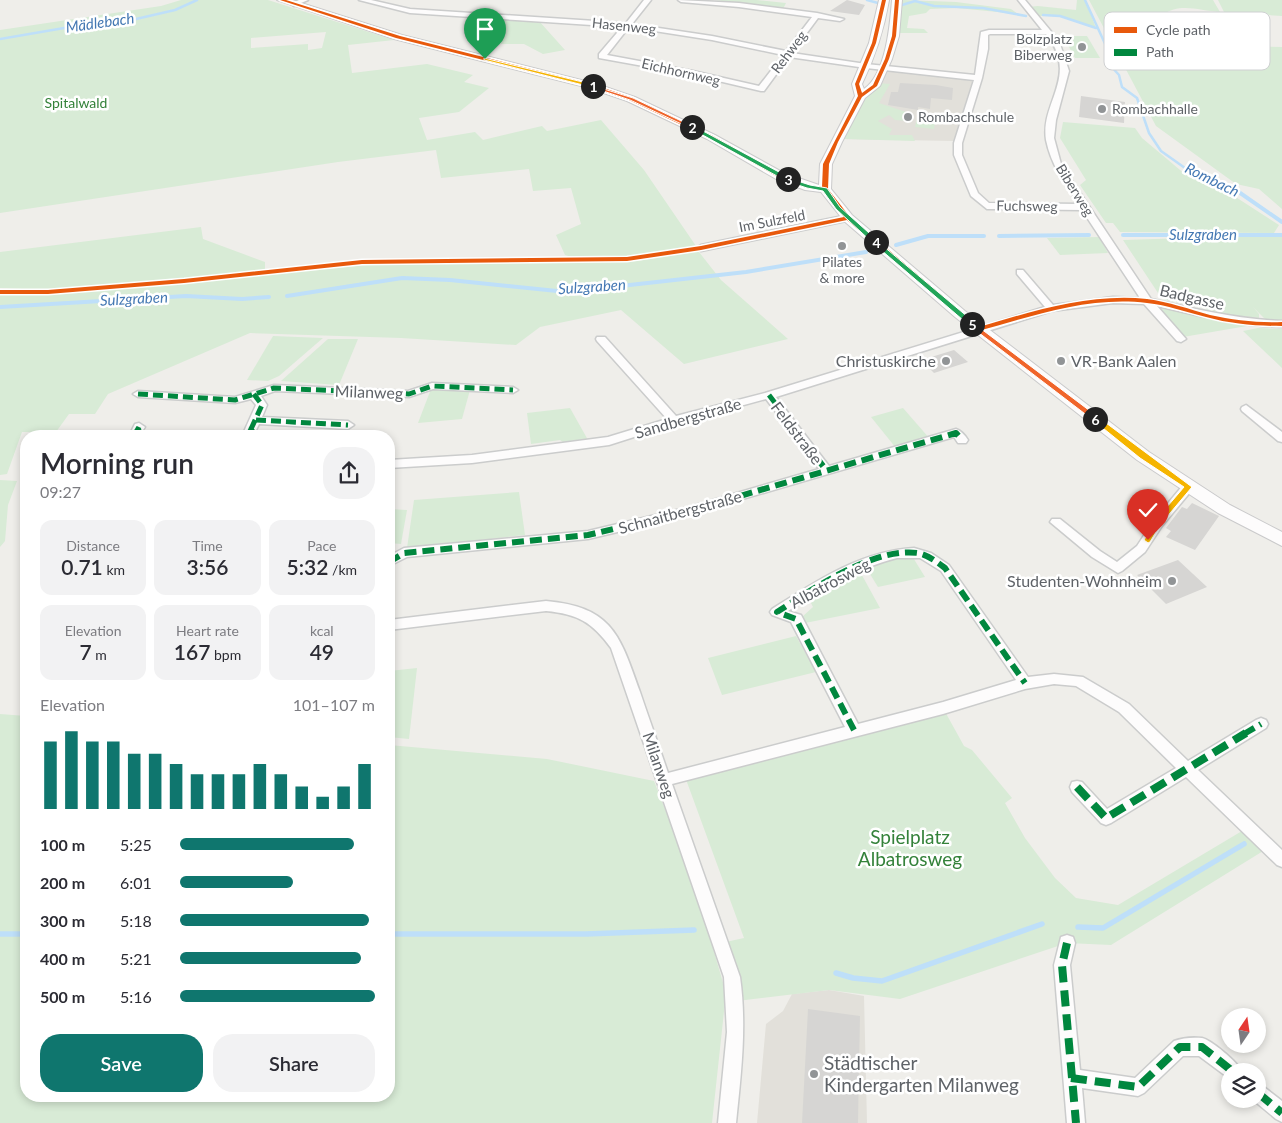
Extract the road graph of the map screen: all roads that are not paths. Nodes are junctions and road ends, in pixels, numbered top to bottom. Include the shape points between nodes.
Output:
1 (282, 0) edge
2 (305, 0) edge
3 (362, 0) edge
4 (648, 0) edge
5 (681, 0) edge
6 (884, 0) edge
7 (898, 0) edge
8 (1021, 0) edge
9 (294, 4) junction
10 (817, 16) junction
11 (840, 19) dead end
12 (627, 26) junction
13 (1049, 32) junction
14 (787, 54) junction
15 (866, 66) junction
16 (884, 69) junction
17 (978, 78) junction
18 (761, 89) joint
19 (860, 96) junction
20 (825, 189) junction
21 (1086, 208) junction
22 (848, 218) junction
23 (701, 248) dead end
24 (1020, 272) dead end
25 (1147, 301) junction
26 (1051, 308) junction
27 (1282, 324) edge
28 (978, 329) junction
29 (602, 339) dead end
30 (1181, 339) dead end
31 (513, 390) dead end
32 (254, 393) junction
33 (138, 394) dead end
34 (769, 395) junction
35 (1246, 409) dead end
36 (256, 420) junction
37 (674, 420) junction
38 (348, 425) dead end
39 (251, 430) edge
40 (1282, 438) edge
41 (962, 440) dead end
42 (395, 464) edge
43 (826, 470) junction
44 (1188, 487) junction
45 (1056, 522) dead end
46 (1282, 540) edge
47 (395, 558) edge
48 (395, 624) edge
49 (1026, 683) junction
50 (1261, 724) dead end
51 (854, 730) junction
52 (1187, 770) junction
53 (664, 780) junction
54 (1077, 787) dead end
55 (1282, 860) edge
56 (1067, 943) dead end
57 (1222, 1063) edge
58 (1071, 1078) junction
59 (1266, 1099) edge
60 (1282, 1113) edge
61 (727, 1123) edge
62 (1076, 1123) edge

1 - 9 main road
2 - 9 street
3 - 12 street, Hasenweg via 410,11
4 - 12 street
5 - 10 street
6 - 15 main road via 877,39
7 - 16 main road
8 - 13 street, Biberweg
9 - 20 main road via 398,36 632,99 712,137 780,176
10 - 11 street
10 - 14 street, Rehweg
12 - 14 street, Hasenweg via 712,38
12 - 18 street, Eichhornweg via 602,56
13 - 17 street, Fuchsweg via 984,34
13 - 21 street, Biberweg via 1065,72 1050,138 1057,164
14 - 15 street, Hasenweg
14 - 18 street, Rehweg
15 - 16 street, Hasenweg
15 - 19 main road via 857,84
16 - 17 street
16 - 19 main road via 875,86
17 - 21 street, Fuchsweg via 958,143 958,155 974,194 987,206
19 - 20 main road via 826,164
20 - 22 main road
21 - 25 street, Biberweg
22 - 23 street, Im Sulzfeld
22 - 28 main road
24 - 26 street
25 - 26 street, Badgasse via 1113,300
25 - 27 street, Badgasse via 1219,318
25 - 30 street, Biberweg
26 - 28 street, Badgasse
28 - 34 street, Sandbergstraße
28 - 44 main road
29 - 37 street
31 - 32 street, Milanweg via 432,386 409,394 274,388
32 - 33 street, Milanweg via 235,400
32 - 36 street via 262,405
34 - 37 street, Sandbergstraße
34 - 43 street, Feldstraße
35 - 40 street
36 - 38 street, Milanweg
36 - 39 street
37 - 42 street, Sandbergstraße via 595,444 472,459
41 - 43 street, Schnaitbergstraße via 956,432
43 - 47 street, Schnaitbergstraße via 685,512 588,535 404,553
44 - 45 street via 1141,549 1118,568
44 - 46 main road
48 - 53 street, Milanweg via 546,606 566,607 588,614 604,627 617,646
49 - 51 street
49 - 51 street, Albatrosweg via 945,568 932,558 915,553 878,558 859,565 777,612 796,619
49 - 52 street via 1078,680 1124,708
50 - 52 street
51 - 53 street
52 - 54 street via 1106,818
52 - 55 street
53 - 61 street, Milanweg via 725,954 737,1001
56 - 58 street via 1062,965
57 - 58 street via 1202,1047 1180,1047 1138,1087
58 - 62 street
59 - 60 street

